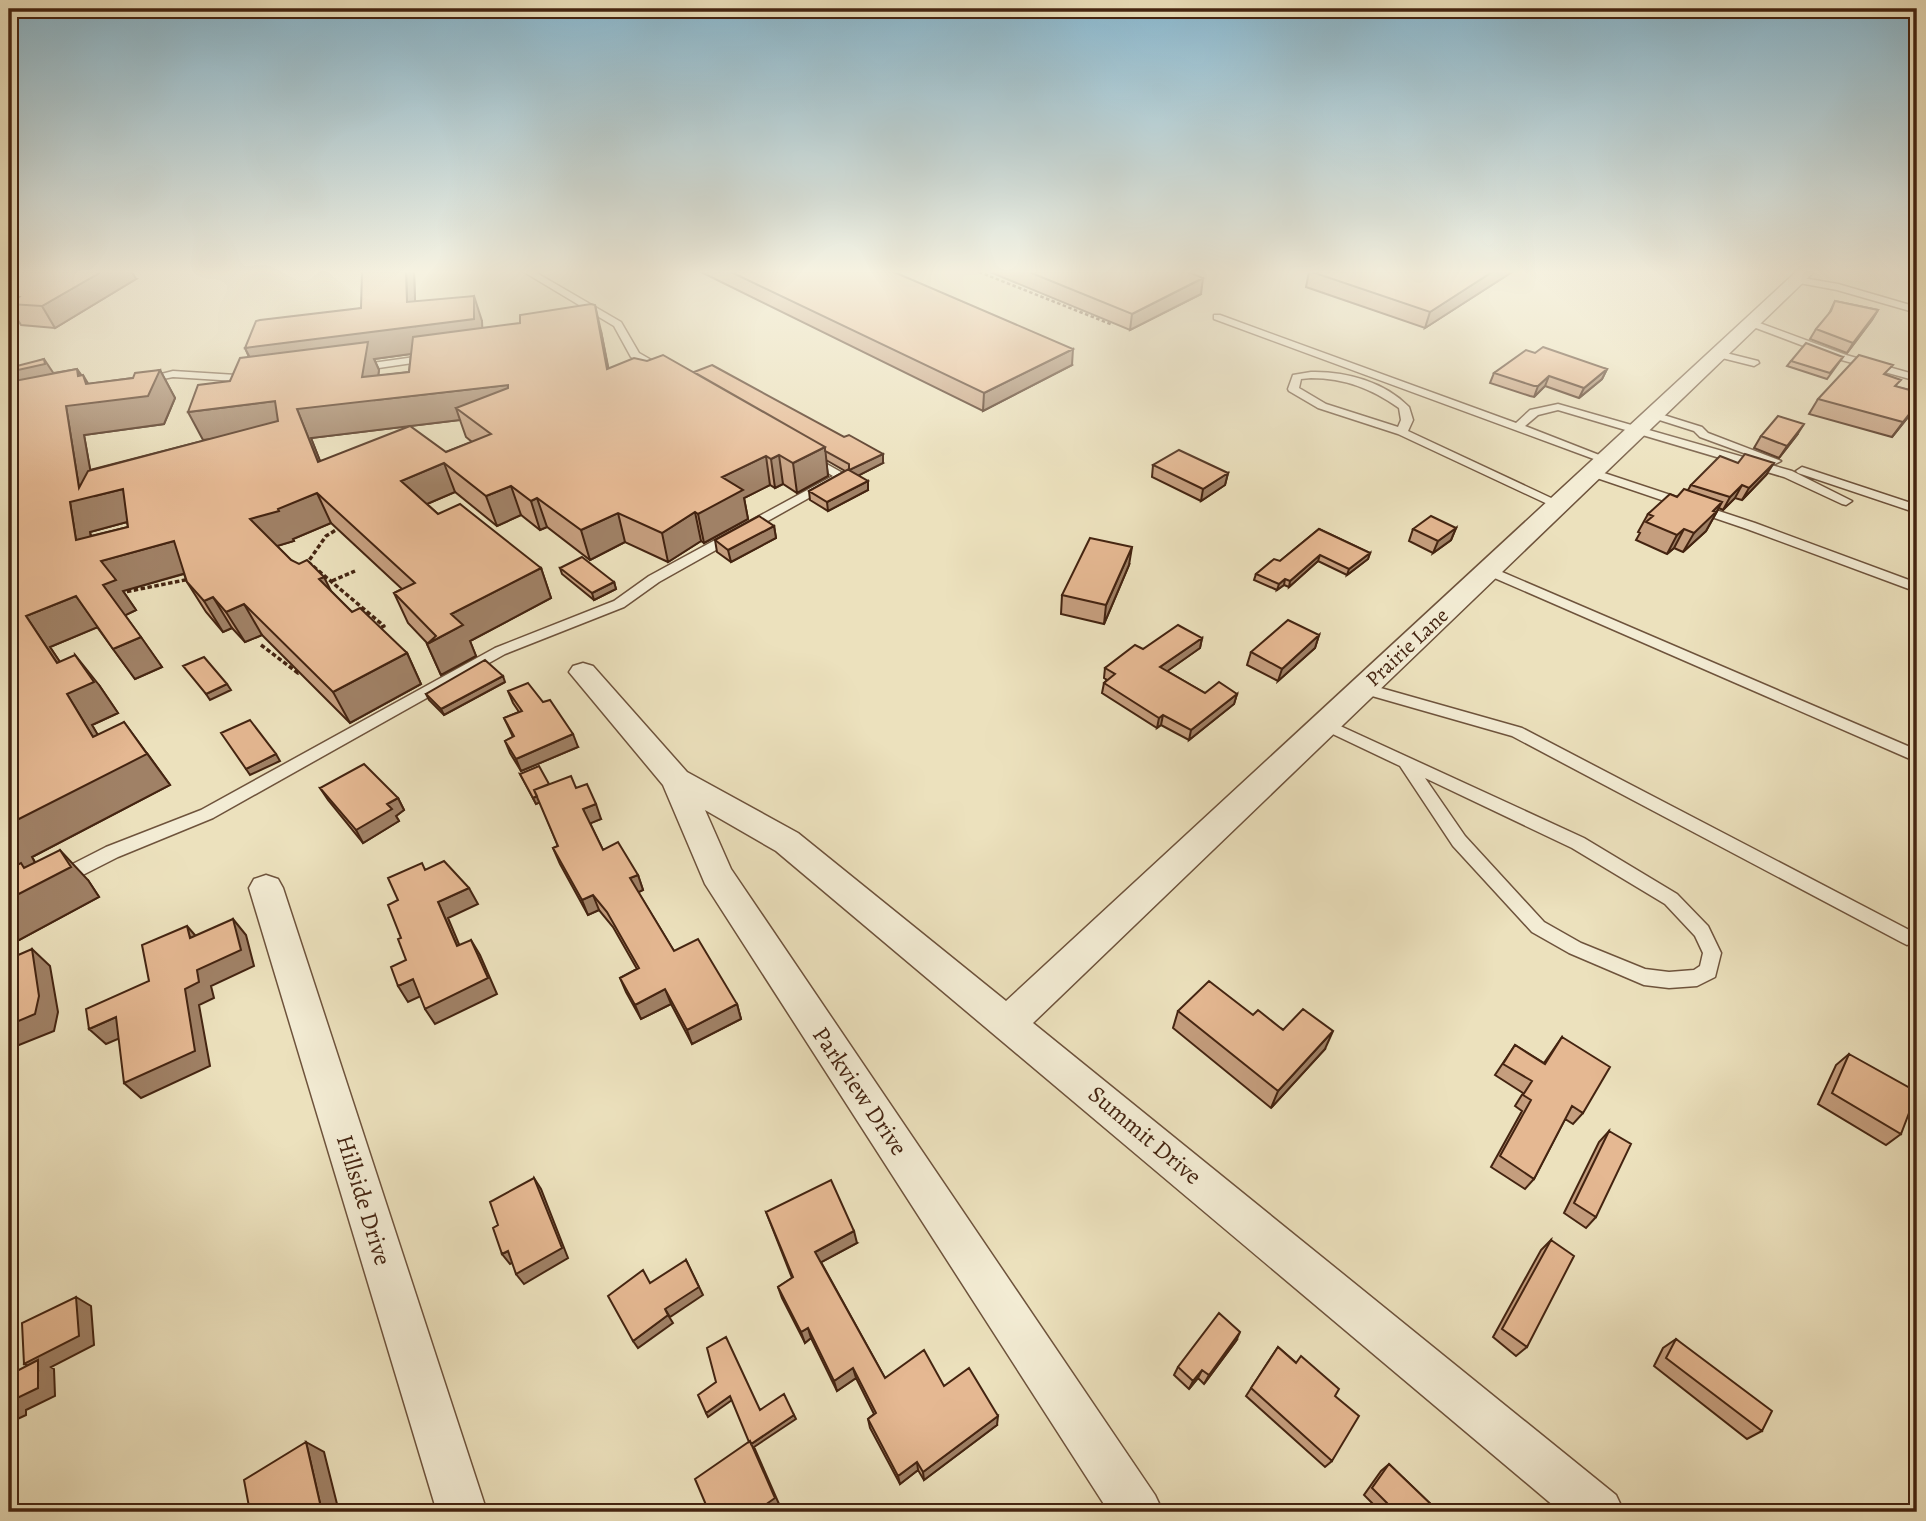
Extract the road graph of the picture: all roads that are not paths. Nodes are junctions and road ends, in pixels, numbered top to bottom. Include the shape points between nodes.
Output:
1 (628, 343) edge
2 (1288, 343) edge
3 (1730, 343) edge
4 (1804, 343) edge
5 (1718, 354) junction
6 (438, 357) edge
7 (1754, 363) dead end
8 (343, 371) edge
9 (1917, 378) edge
10 (269, 379) edge
11 (681, 382) edge
12 (131, 383) edge
13 (1645, 423) junction
14 (1518, 427) junction
15 (1402, 432) junction
16 (796, 449) edge
17 (1599, 466) junction
18 (1846, 501) dead end
19 (1558, 504) junction
20 (1917, 509) edge
21 (1488, 570) junction
22 (1917, 587) edge
23 (583, 672) dead end
24 (1363, 688) junction
25 (1325, 724) junction
26 (1917, 757) edge
27 (1408, 764) junction
28 (676, 780) junction
29 (43, 887) edge
30 (266, 888) dead end
31 (1907, 937) dead end
32 (1009, 1022) junction
33 (462, 1512) edge
34 (1139, 1512) edge
35 (1599, 1512) edge

1 - 11 lane via 635,355
2 - 14 lane
3 - 5 street, Prairie Lane
4 - 9 lane
5 - 7 lane
5 - 13 street, Prairie Lane
6 - 8 lane
10 - 12 lane via 173,374
13 - 14 lane via 1558,407 1534,412
13 - 17 street, Prairie Lane
13 - 18 lane via 1788,474
13 - 20 lane via 1698,429 1741,450
14 - 17 lane
15 - 15 lane via 1322,407 1293,389 1297,377 1317,372 1383,392 1404,407 1407,420
15 - 19 lane
16 - 29 lane via 842,476 654,579 620,604 500,651 207,814 112,852
17 - 19 street, Prairie Lane
17 - 22 lane
19 - 21 street, Prairie Lane
21 - 24 street, Prairie Lane
21 - 26 lane
23 - 28 street, Parkview Drive
24 - 25 street, Prairie Lane
24 - 31 lane via 1517,732
25 - 27 lane
25 - 32 street, Prairie Lane
27 - 27 lane via 1578,843 1671,899 1702,931 1712,953 1708,971 1697,978 1669,981 1644,977 1538,927 1459,841
28 - 32 street, Summit Drive via 787,842
28 - 34 street, Parkview Drive via 717,875
30 - 33 street, Hillside Drive
32 - 35 street, Summit Drive

